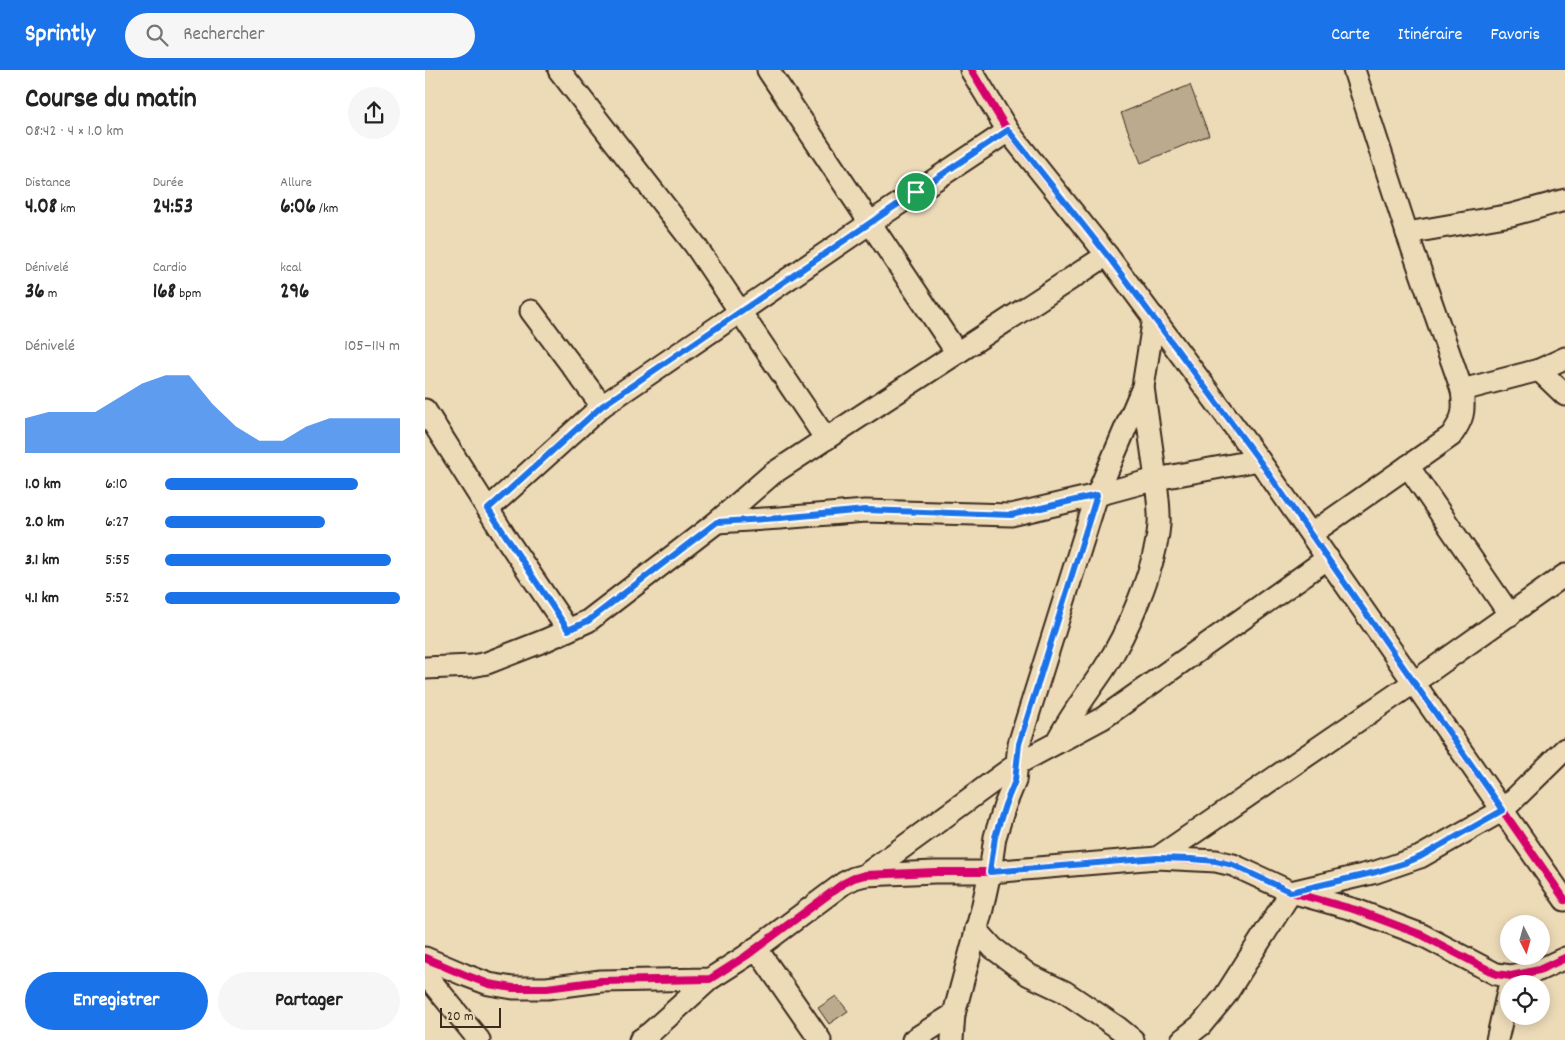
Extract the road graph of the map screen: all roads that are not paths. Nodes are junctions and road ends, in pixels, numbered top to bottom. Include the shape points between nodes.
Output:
1 (559, 70) edge
2 (768, 70) edge
3 (971, 70) edge
4 (1354, 70) edge
5 (1008, 130) junction
6 (1565, 200) edge
7 (870, 223) junction
8 (1407, 233) junction
9 (1107, 255) junction
10 (531, 311) dead end
11 (740, 312) junction
12 (1154, 317) junction
13 (957, 353) junction
14 (1565, 358) edge
15 (1539, 370) junction
16 (1143, 387) junction
17 (1462, 390) junction
18 (1565, 395) edge
19 (602, 406) junction
20 (425, 410) edge
21 (826, 439) junction
22 (1259, 460) junction
23 (1409, 466) junction
24 (1157, 479) junction
25 (1097, 495) junction
26 (488, 509) junction
27 (717, 522) junction
28 (1311, 534) junction
29 (1328, 558) junction
30 (1565, 575) edge
31 (1510, 615) junction
32 (568, 630) junction
33 (425, 668) edge
34 (1413, 683) junction
35 (1056, 743) junction
36 (1565, 749) edge
37 (1017, 764) junction
38 (1503, 810) junction
39 (1157, 858) junction
40 (990, 872) junction
41 (865, 875) junction
42 (1291, 892) junction
43 (1565, 900) edge
44 (976, 929) junction
45 (756, 948) junction
46 (425, 958) edge
47 (1565, 958) edge
48 (425, 974) edge
49 (1527, 975) edge
50 (1500, 976) edge
51 (710, 980) junction
52 (955, 1014) junction
53 (1500, 1025) edge
54 (648, 1038) edge
55 (479, 1040) edge
56 (820, 1040) edge
57 (913, 1040) edge
58 (952, 1040) edge
59 (1133, 1040) edge
60 (1182, 1040) edge
61 (1497, 1040) edge

1 - 11 street via 695,245
2 - 7 street
3 - 5 street
4 - 8 street
5 - 7 street
5 - 9 street
6 - 8 street via 1511,215
7 - 11 street
7 - 13 street
8 - 17 street
9 - 12 street
9 - 13 street
10 - 19 street
11 - 19 street
11 - 21 street
12 - 16 street
12 - 22 street
13 - 21 street
14 - 15 street
15 - 17 street
15 - 18 street
16 - 24 street
16 - 25 street
17 - 23 street via 1461,421 1451,436
19 - 26 street
20 - 26 street
21 - 27 street via 772,474
22 - 24 street
22 - 28 street
23 - 28 street
23 - 31 street
24 - 25 street
24 - 35 street via 1159,524 1140,597 1104,669
25 - 27 street via 1011,515 865,510
25 - 37 street via 1019,744
26 - 32 street
27 - 32 street via 588,621
28 - 29 street
29 - 34 street
29 - 35 street via 1103,718
30 - 31 street
31 - 34 street
32 - 33 street via 487,663
34 - 38 street
34 - 39 street
35 - 37 street
36 - 38 street
37 - 40 street via 1015,781 995,837
37 - 41 street
38 - 42 street via 1405,863
38 - 43 street
39 - 40 street
39 - 42 street via 1207,860 1233,865
40 - 41 street
40 - 44 street
41 - 45 street via 844,883
42 - 50 street via 1356,910 1422,935
42 - 60 street via 1225,996 1201,1025
44 - 52 street
44 - 59 street via 993,948 1029,975 1065,992
45 - 51 street
45 - 56 street
46 - 51 street via 489,984 513,988 547,988 601,981
47 - 49 street
48 - 55 street
51 - 54 street
52 - 57 street
52 - 58 street
53 - 61 street

